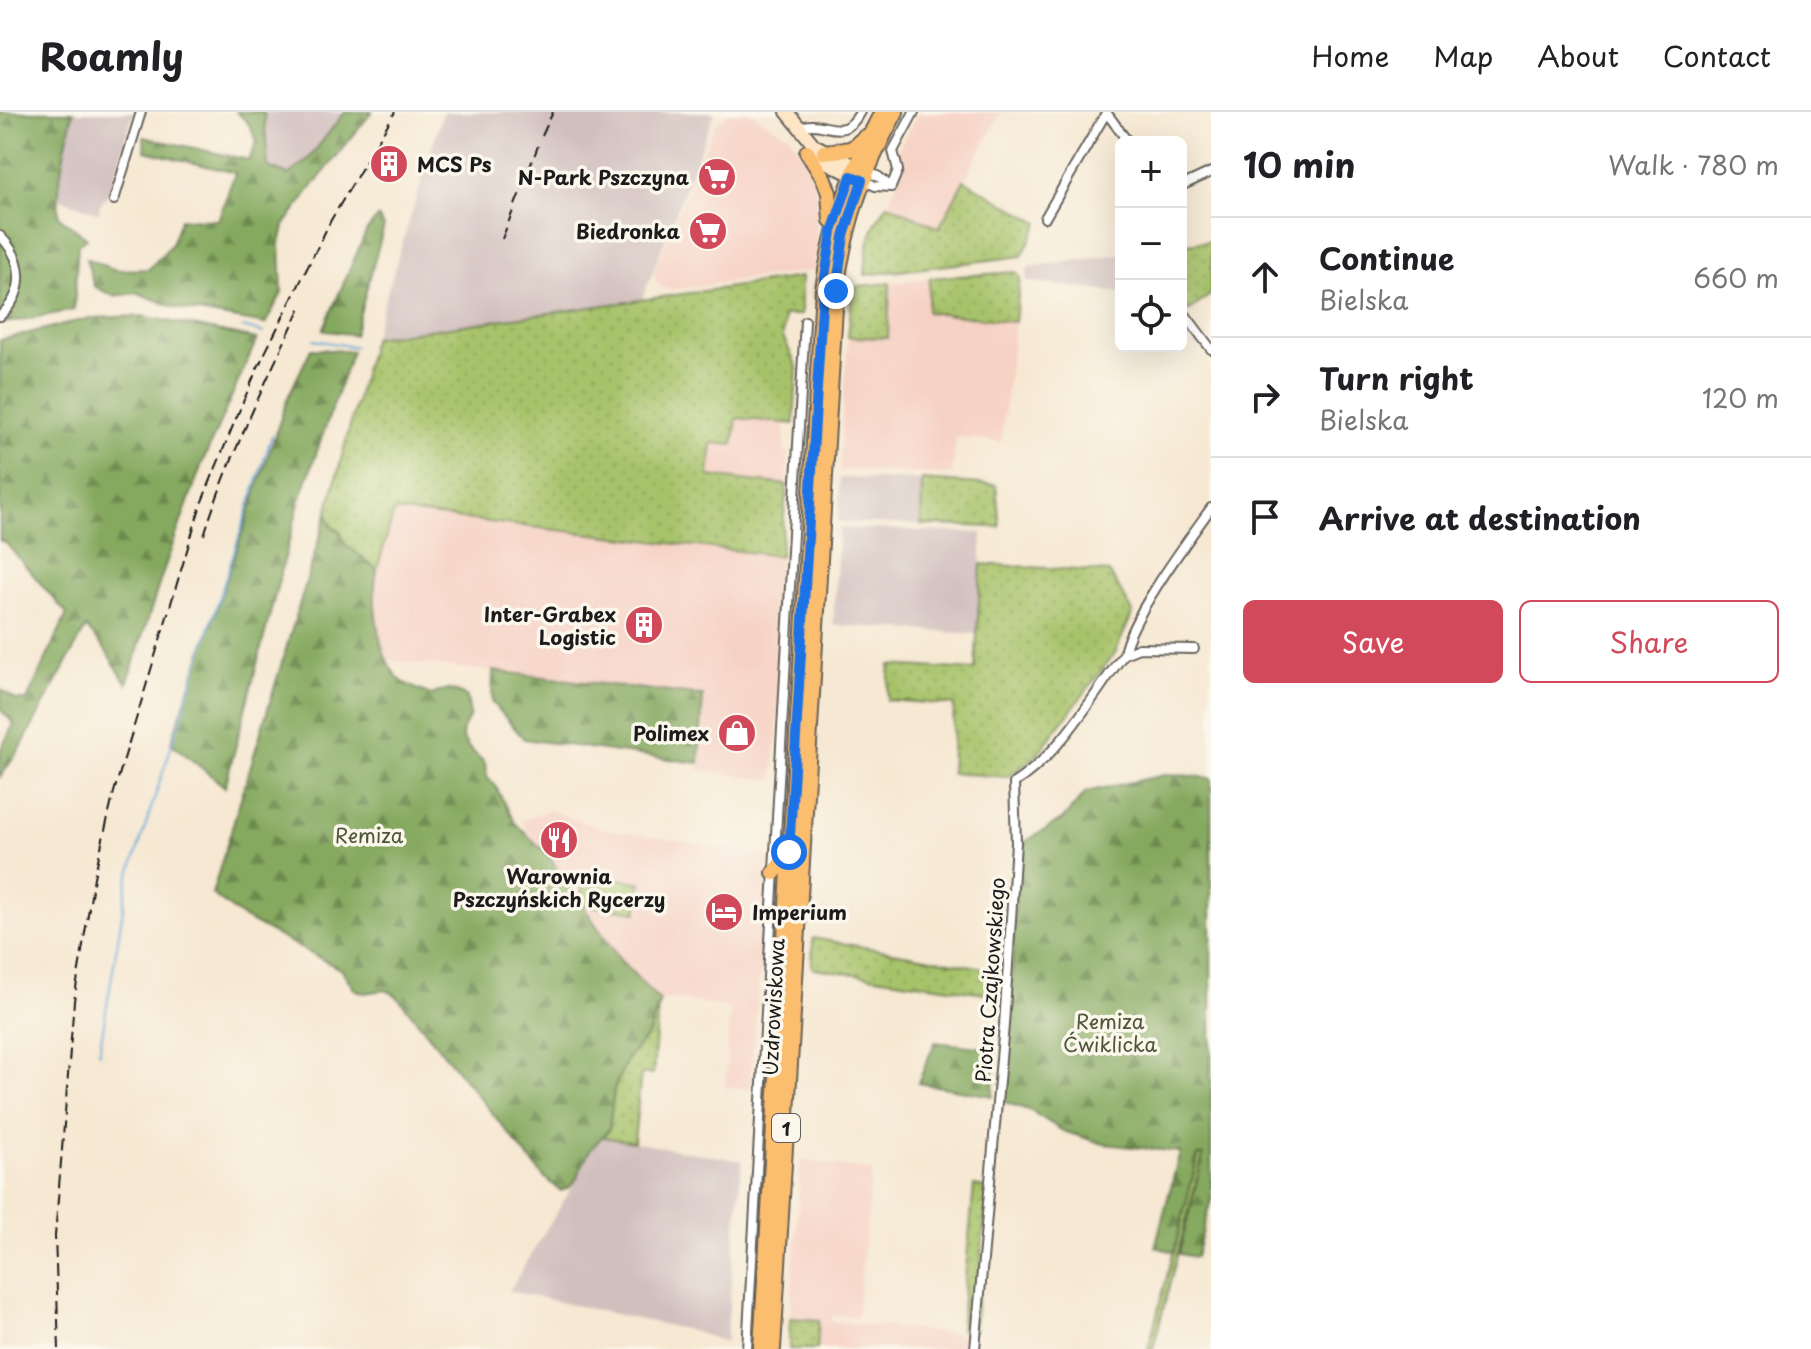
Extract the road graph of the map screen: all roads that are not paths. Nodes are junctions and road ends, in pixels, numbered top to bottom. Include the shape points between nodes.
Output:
1 (141, 112) edge
2 (787, 112) edge
3 (860, 112) edge
4 (882, 112) edge
5 (896, 112) edge
6 (914, 112) edge
7 (1106, 112) edge
8 (798, 128) junction
9 (872, 132) junction
10 (1124, 136) edge
11 (807, 152) junction
12 (824, 152) junction
13 (1211, 172) edge
14 (858, 173) junction
15 (1187, 183) edge
16 (114, 200) dead end
17 (1045, 218) dead end
18 (832, 232) junction
19 (0, 236) edge
20 (0, 316) edge
21 (1187, 317) edge
22 (805, 321) dead end
23 (1211, 349) edge
24 (1211, 508) edge
25 (1194, 649) dead end
26 (1124, 654) junction
27 (789, 852) junction
28 (774, 873) junction
29 (793, 907) junction
30 (747, 1349) edge
31 (761, 1349) edge
32 (773, 1349) edge
33 (975, 1349) edge

1 - 16 street
2 - 8 main road
3 - 8 street via 851,125 839,130 809,124
4 - 9 main road, 1
5 - 14 main road, 1
6 - 14 street via 895,145 898,170 891,187 875,186
7 - 10 street
7 - 17 street
8 - 11 main road
8 - 12 main road
9 - 12 main road via 851,149
9 - 14 main road, 1
11 - 14 main road
11 - 18 main road via 829,193
12 - 14 main road
13 - 15 street
14 - 18 main road, 1
14 - 29 main road, 1 via 836,291 813,775
18 - 27 main road, 1 via 820,323
19 - 20 street via 16,258 20,285
21 - 23 street
22 - 28 street
24 - 26 street, Piotra Czajkowskiego via 1142,613
25 - 26 street via 1139,648
26 - 33 street, Piotra Czajkowskiego via 1063,736 1014,783 1016,843 1004,1025
27 - 28 main road
27 - 29 main road, 1
28 - 30 street
29 - 31 main road, Uzdrowiskowa / 1
29 - 32 main road, Uzdrowiskowa / 1

